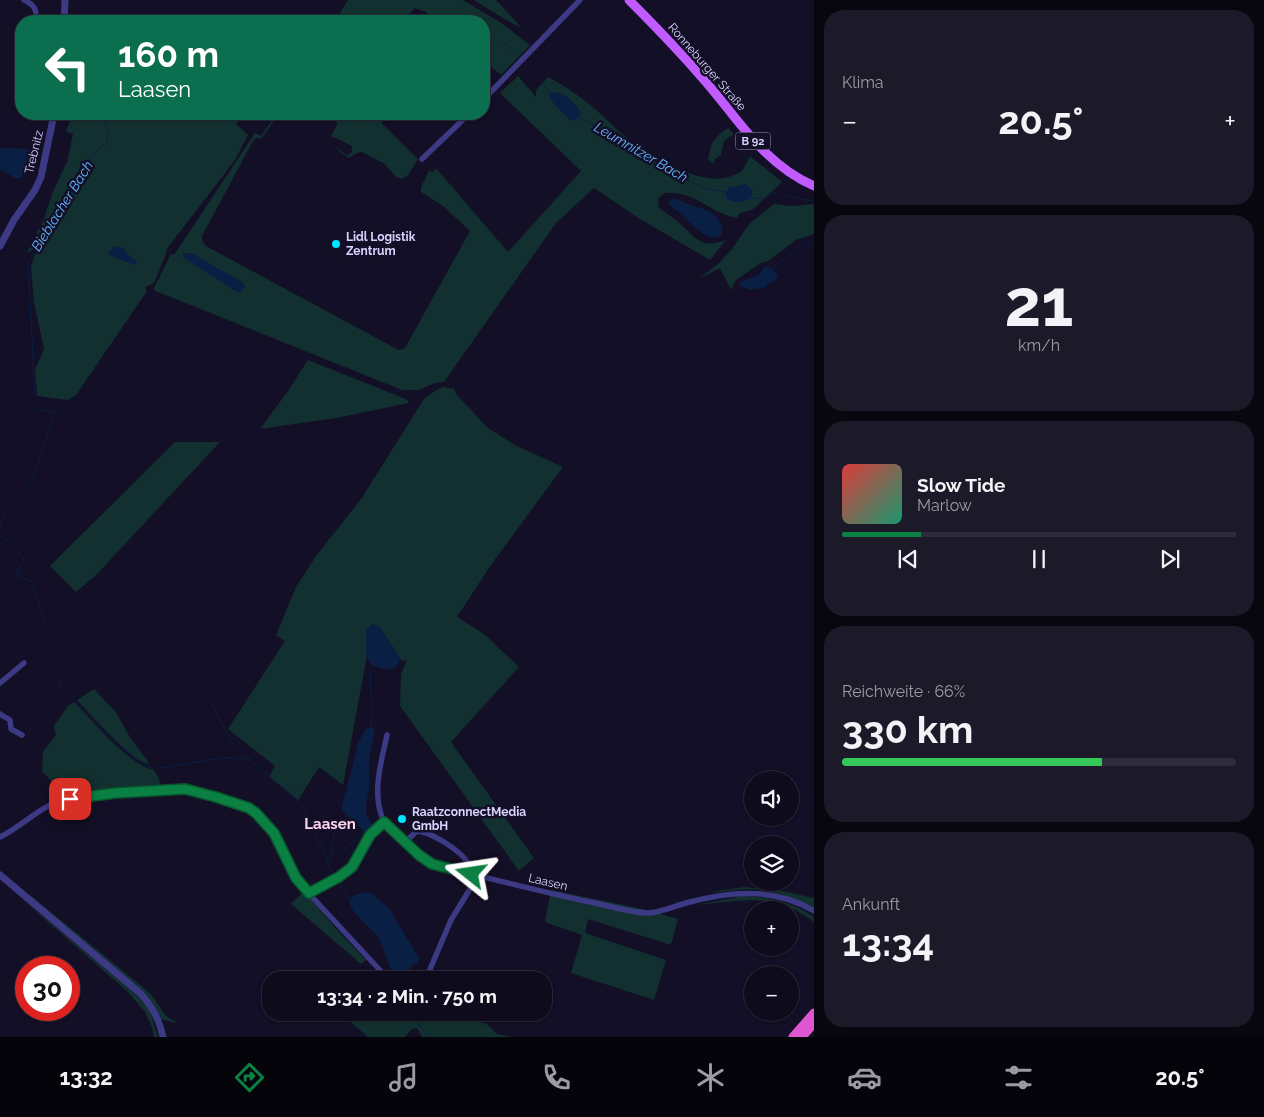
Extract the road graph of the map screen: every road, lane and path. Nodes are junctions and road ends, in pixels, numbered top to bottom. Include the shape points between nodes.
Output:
1 (24, 0) edge
2 (65, 0) edge
3 (580, 0) edge
4 (629, 0) edge
5 (37, 15) edge
6 (64, 15) edge
7 (490, 93) edge
8 (53, 120) edge
9 (463, 120) edge
10 (422, 159) dead end
11 (814, 186) edge
12 (0, 246) edge
13 (24, 663) dead end
14 (0, 683) edge
15 (0, 714) edge
16 (22, 735) dead end
17 (387, 735) dead end
18 (384, 822) junction
19 (0, 837) edge
20 (406, 842) junction
21 (471, 874) junction
22 (1, 876) edge
23 (478, 876) junction
24 (309, 893) junction
25 (814, 912) edge
26 (380, 971) edge
27 (429, 971) edge
28 (814, 1013) edge
29 (814, 1023) edge
30 (162, 1037) edge
31 (793, 1037) edge
32 (802, 1037) edge

1 - 5 street via 33,5
2 - 6 street
3 - 7 street
4 - 11 main road, Ronneburger Straße / B 92 via 706,81 759,148
8 - 12 street, Trebnitz via 41,177
9 - 10 street
13 - 14 street
15 - 16 street via 10,720 11,729
17 - 18 street via 378,778 380,814
18 - 20 street, Laasen
18 - 24 street via 370,835 352,867
19 - 24 street via 52,804 115,793 185,789 256,813 274,833 296,878
20 - 21 street, Laasen via 432,864
20 - 21 street via 417,831 423,832 463,857
21 - 23 street, Laasen
22 - 30 street via 141,994 155,1013
23 - 25 street, Laasen via 647,913 732,893 752,892 791,900
23 - 27 street via 451,920
24 - 26 street
28 - 31 highway
29 - 32 highway

